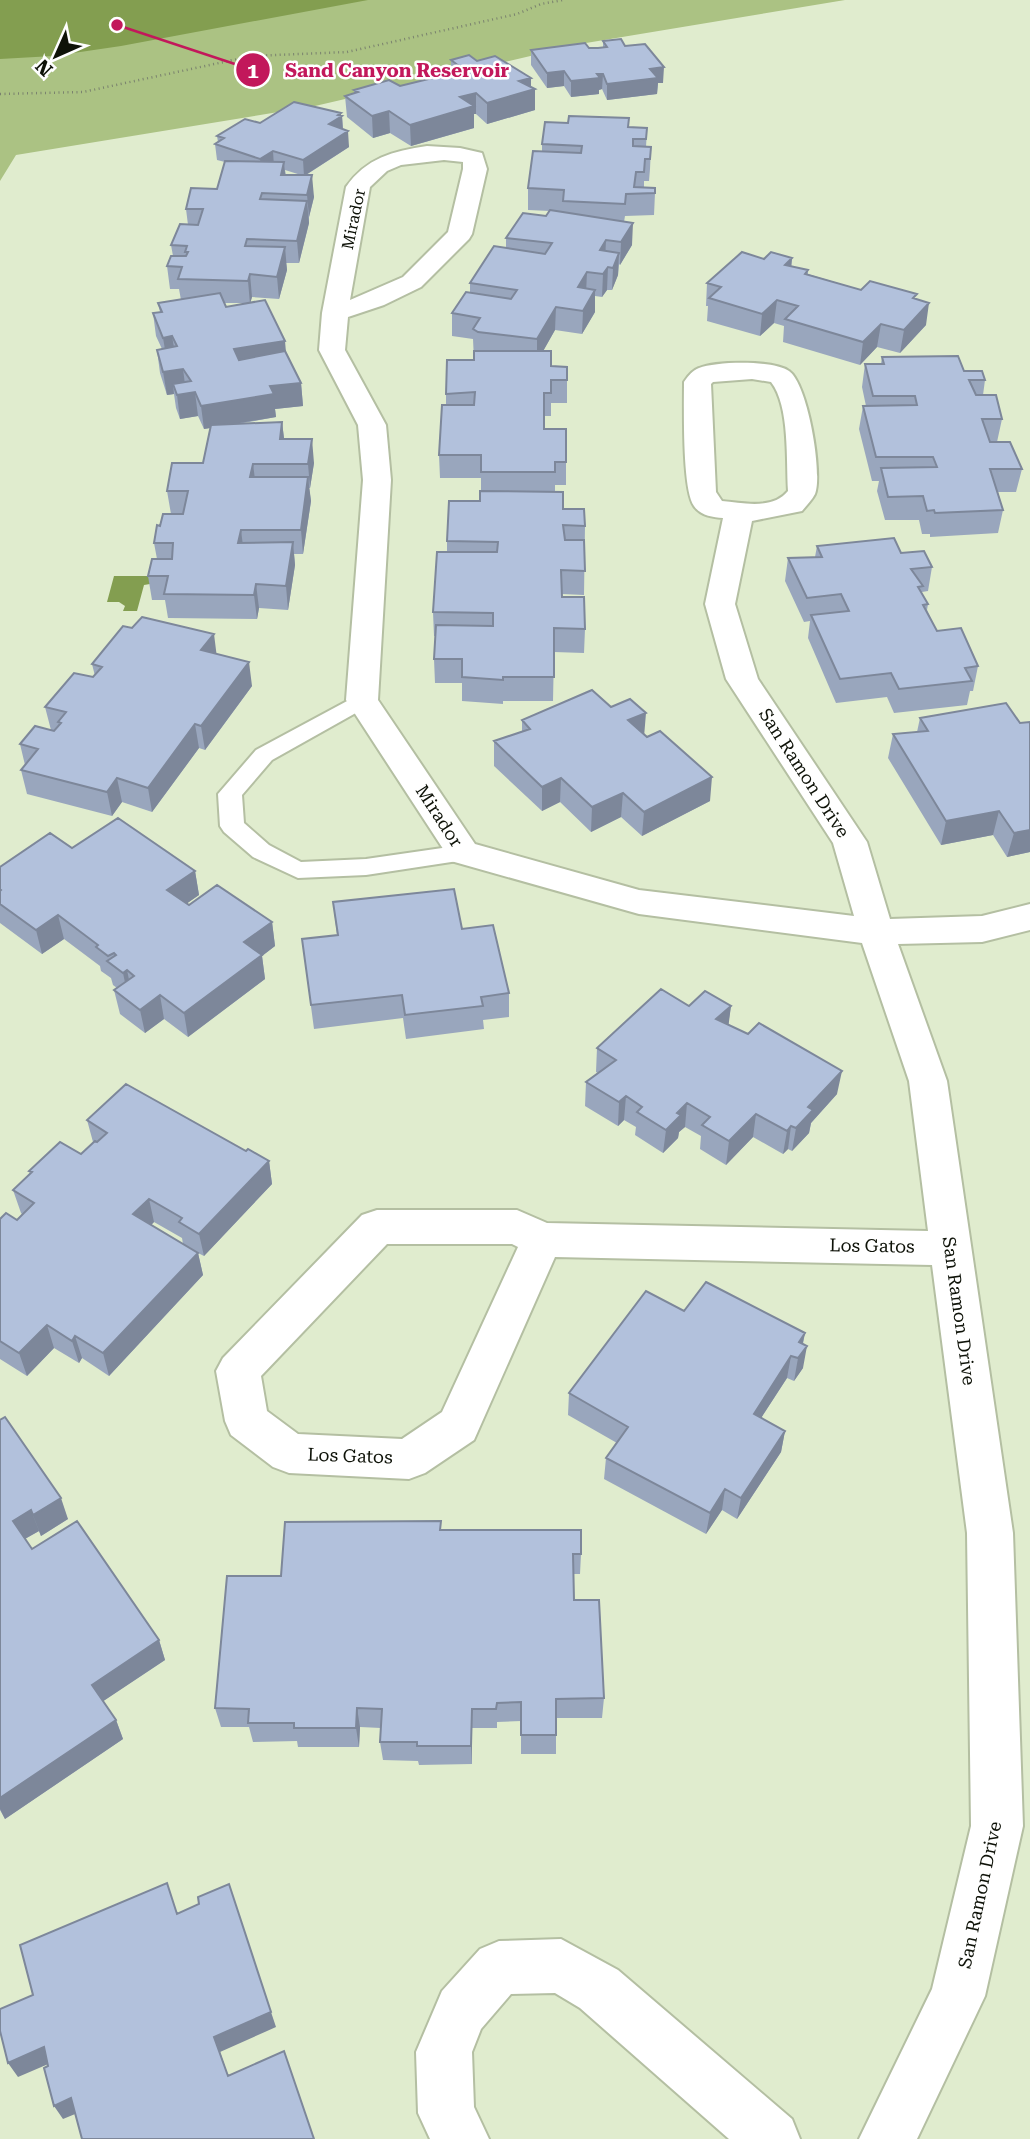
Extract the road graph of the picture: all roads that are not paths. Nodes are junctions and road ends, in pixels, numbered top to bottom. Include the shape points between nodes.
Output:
1 (335, 313) junction
2 (738, 512) junction
3 (362, 700) junction
4 (463, 853) junction
5 (1030, 917) edge
6 (876, 932) junction
7 (541, 1240) junction
8 (950, 1248) junction
9 (461, 2139) edge
10 (772, 2139) edge
11 (887, 2139) edge

1 - 1 street, Mirador via 412,282 460,234 474,158 435,151 402,157 364,175
1 - 3 street, Mirador via 332,350 372,425 377,480
2 - 2 street via 788,507 802,492 794,404 776,374 752,370 714,373 697,382 702,492 706,503 715,509
2 - 6 street, San Ramon Drive via 720,604 742,679 850,842
3 - 4 street, Mirador
3 - 4 lane via 264,755 230,794 232,826 261,851 298,870 366,867
4 - 6 street, Mirador via 639,902
5 - 6 street, Mirador via 982,929
6 - 8 street, San Ramon Drive via 929,1080
7 - 7 street, Los Gatos via 516,1227 377,1227 238,1371 247,1421 289,1453 409,1459 431,1446 458,1426
7 - 8 street, Los Gatos
8 - 11 street, San Ramon Drive via 990,1533 998,1826 958,1996
9 - 10 street via 446,2113 444,2052 461,2010 499,1968 561,1966 599,1989

